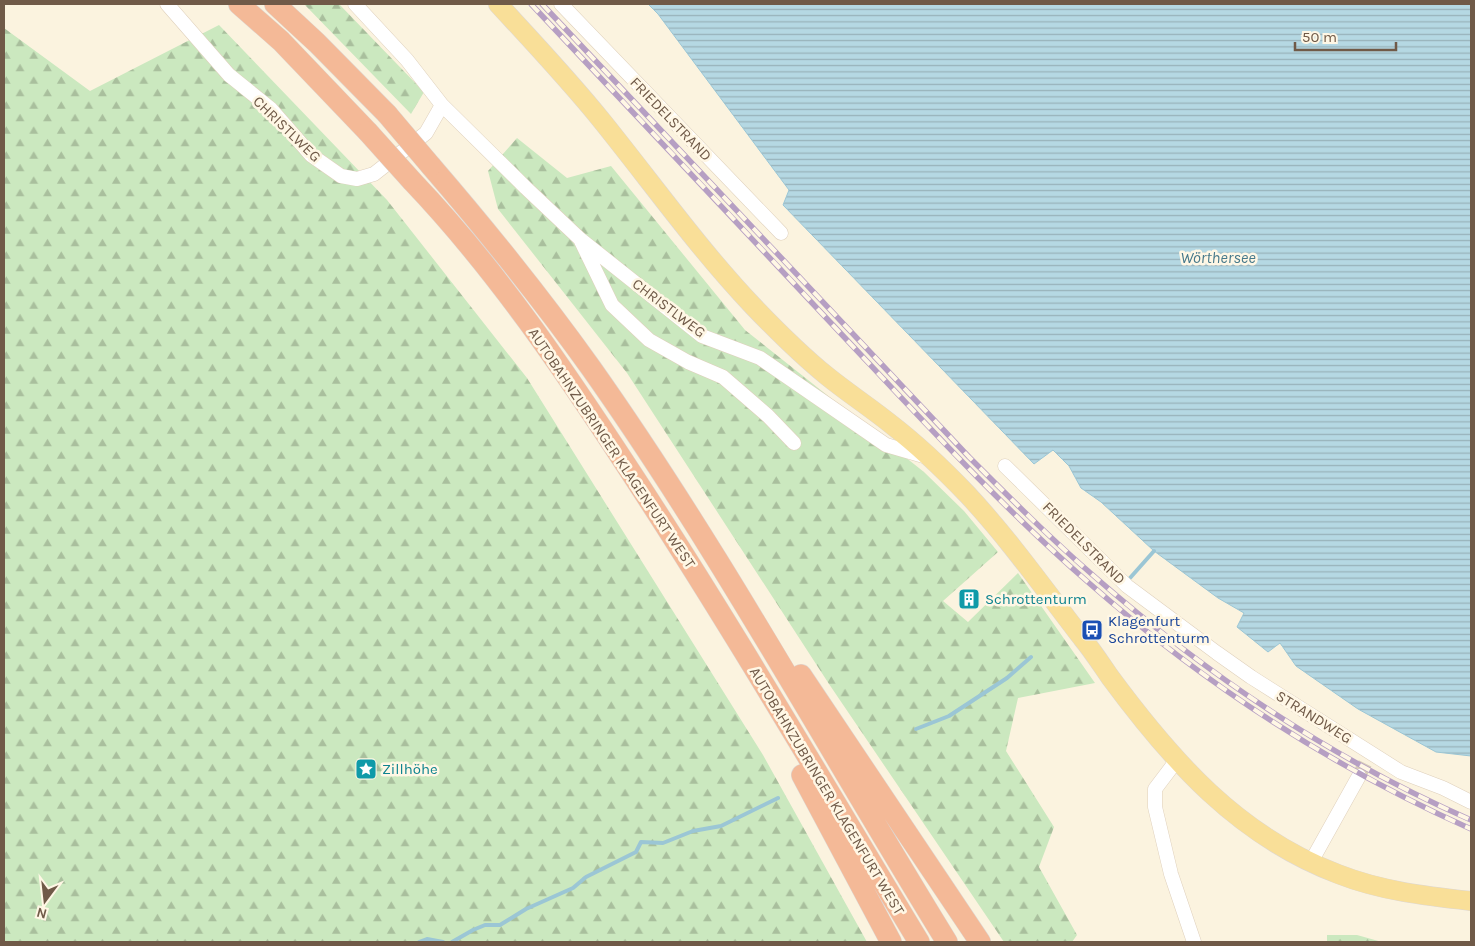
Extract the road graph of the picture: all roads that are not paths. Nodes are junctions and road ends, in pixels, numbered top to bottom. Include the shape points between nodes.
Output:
1 (167, 4) edge
2 (239, 4) edge
3 (275, 4) edge
4 (356, 4) edge
5 (498, 4) edge
6 (561, 4) edge
7 (442, 105) junction
8 (781, 233) dead end
9 (580, 238) junction
10 (794, 443) dead end
11 (930, 458) junction
12 (1005, 466) dead end
13 (1167, 616) joint
14 (761, 633) junction
15 (776, 707) junction
16 (1177, 760) junction
17 (1359, 776) tunnel mouth
18 (1471, 802) edge
19 (1311, 862) junction
20 (1471, 901) edge
21 (891, 942) edge
22 (919, 942) edge
23 (947, 942) edge
24 (980, 942) edge
25 (1194, 942) edge

1 - 7 street, CHRISTLWEG via 229,75 271,109 311,155 341,176 357,179 374,174 426,133
2 - 15 highway, AUTOBAHNZUBRINGER KLAGENFURT WEST, bridge via 281,41 368,132 502,287 580,395 678,545
3 - 14 highway, AUTOBAHNZUBRINGER KLAGENFURT WEST, bridge via 388,114 553,315 650,456
4 - 7 street, CHRISTLWEG
5 - 11 main road via 601,119 659,196 753,306 824,374
6 - 8 street, FRIEDELSTRAND
7 - 9 street, CHRISTLWEG
9 - 10 street via 612,305 649,340 723,377
9 - 11 street, CHRISTLWEG via 702,336 760,358 886,445
11 - 16 main road via 1007,542
12 - 13 street, FRIEDELSTRAND via 1127,586
13 - 18 street, STRANDWEG via 1250,676 1401,772
14 - 23 highway, AUTOBAHNZUBRINGER KLAGENFURT WEST
14 - 24 highway via 799,672
15 - 21 highway via 798,768
15 - 22 highway, AUTOBAHNZUBRINGER KLAGENFURT WEST
16 - 19 main road via 1236,817 1279,846
16 - 25 street via 1155,789 1154,802 1171,874
17 - 19 street
19 - 20 main road via 1337,874 1384,888

